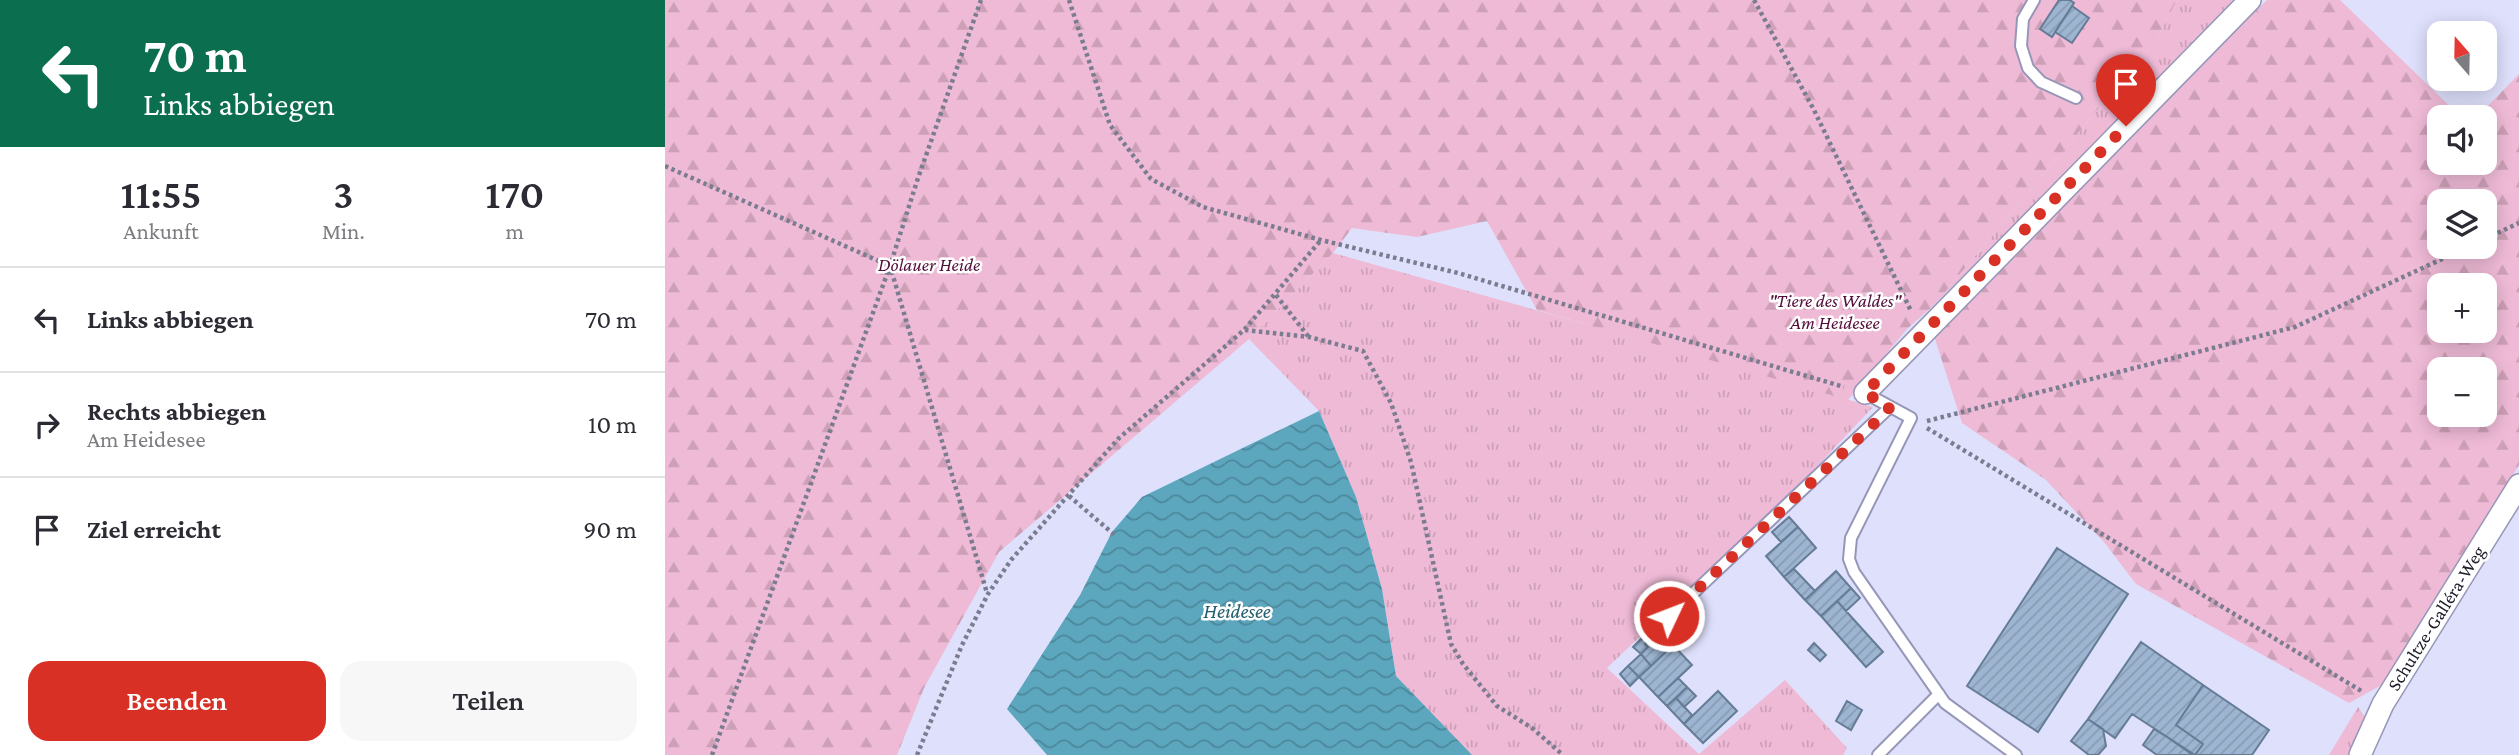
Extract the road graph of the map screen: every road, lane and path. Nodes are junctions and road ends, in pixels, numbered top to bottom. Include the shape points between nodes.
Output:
1 (981, 0) edge
2 (1069, 0) edge
3 (1755, 0) edge
4 (2034, 0) edge
5 (2250, 0) edge
6 (2076, 98) dead end
7 (665, 166) edge
8 (2519, 223) edge
9 (2497, 233) edge
10 (1321, 240) junction
11 (2442, 259) edge
12 (890, 266) junction
13 (1276, 295) junction
14 (1244, 330) junction
15 (1922, 334) junction
16 (1309, 337) junction
17 (1865, 393) junction
18 (1890, 407) junction
19 (2519, 485) edge
20 (1069, 496) junction
21 (1117, 537) dead end
22 (988, 594) junction
23 (1669, 616) dead end
24 (1939, 694) junction
25 (2383, 704) junction
26 (712, 755) edge
27 (917, 755) edge
28 (1563, 755) edge
29 (1878, 755) edge
30 (2016, 755) edge
31 (2360, 755) edge

1 - 12 path
2 - 10 path via 1110,125 1151,179 1203,207
3 - 15 path via 1814,110
4 - 6 lane via 2023,19 2021,46 2028,68 2041,82
5 - 15 street
7 - 12 path
8 - 9 path
10 - 13 path
10 - 17 path via 1458,273
11 - 25 path via 2295,327 1920,423
12 - 22 path
12 - 26 path
13 - 14 path
13 - 16 path
14 - 16 path
14 - 20 path via 1118,439
15 - 17 street
16 - 28 path via 1363,351 1391,403 1411,462 1451,644 1497,706
17 - 18 lane
18 - 23 lane
18 - 24 lane via 1911,418 1851,538 1849,559
19 - 25 street, Schultze-Galléra-Weg
20 - 21 path
20 - 22 path via 1011,560
22 - 27 path
24 - 29 lane
24 - 30 lane
25 - 31 street, Schultze-Galléra-Weg

